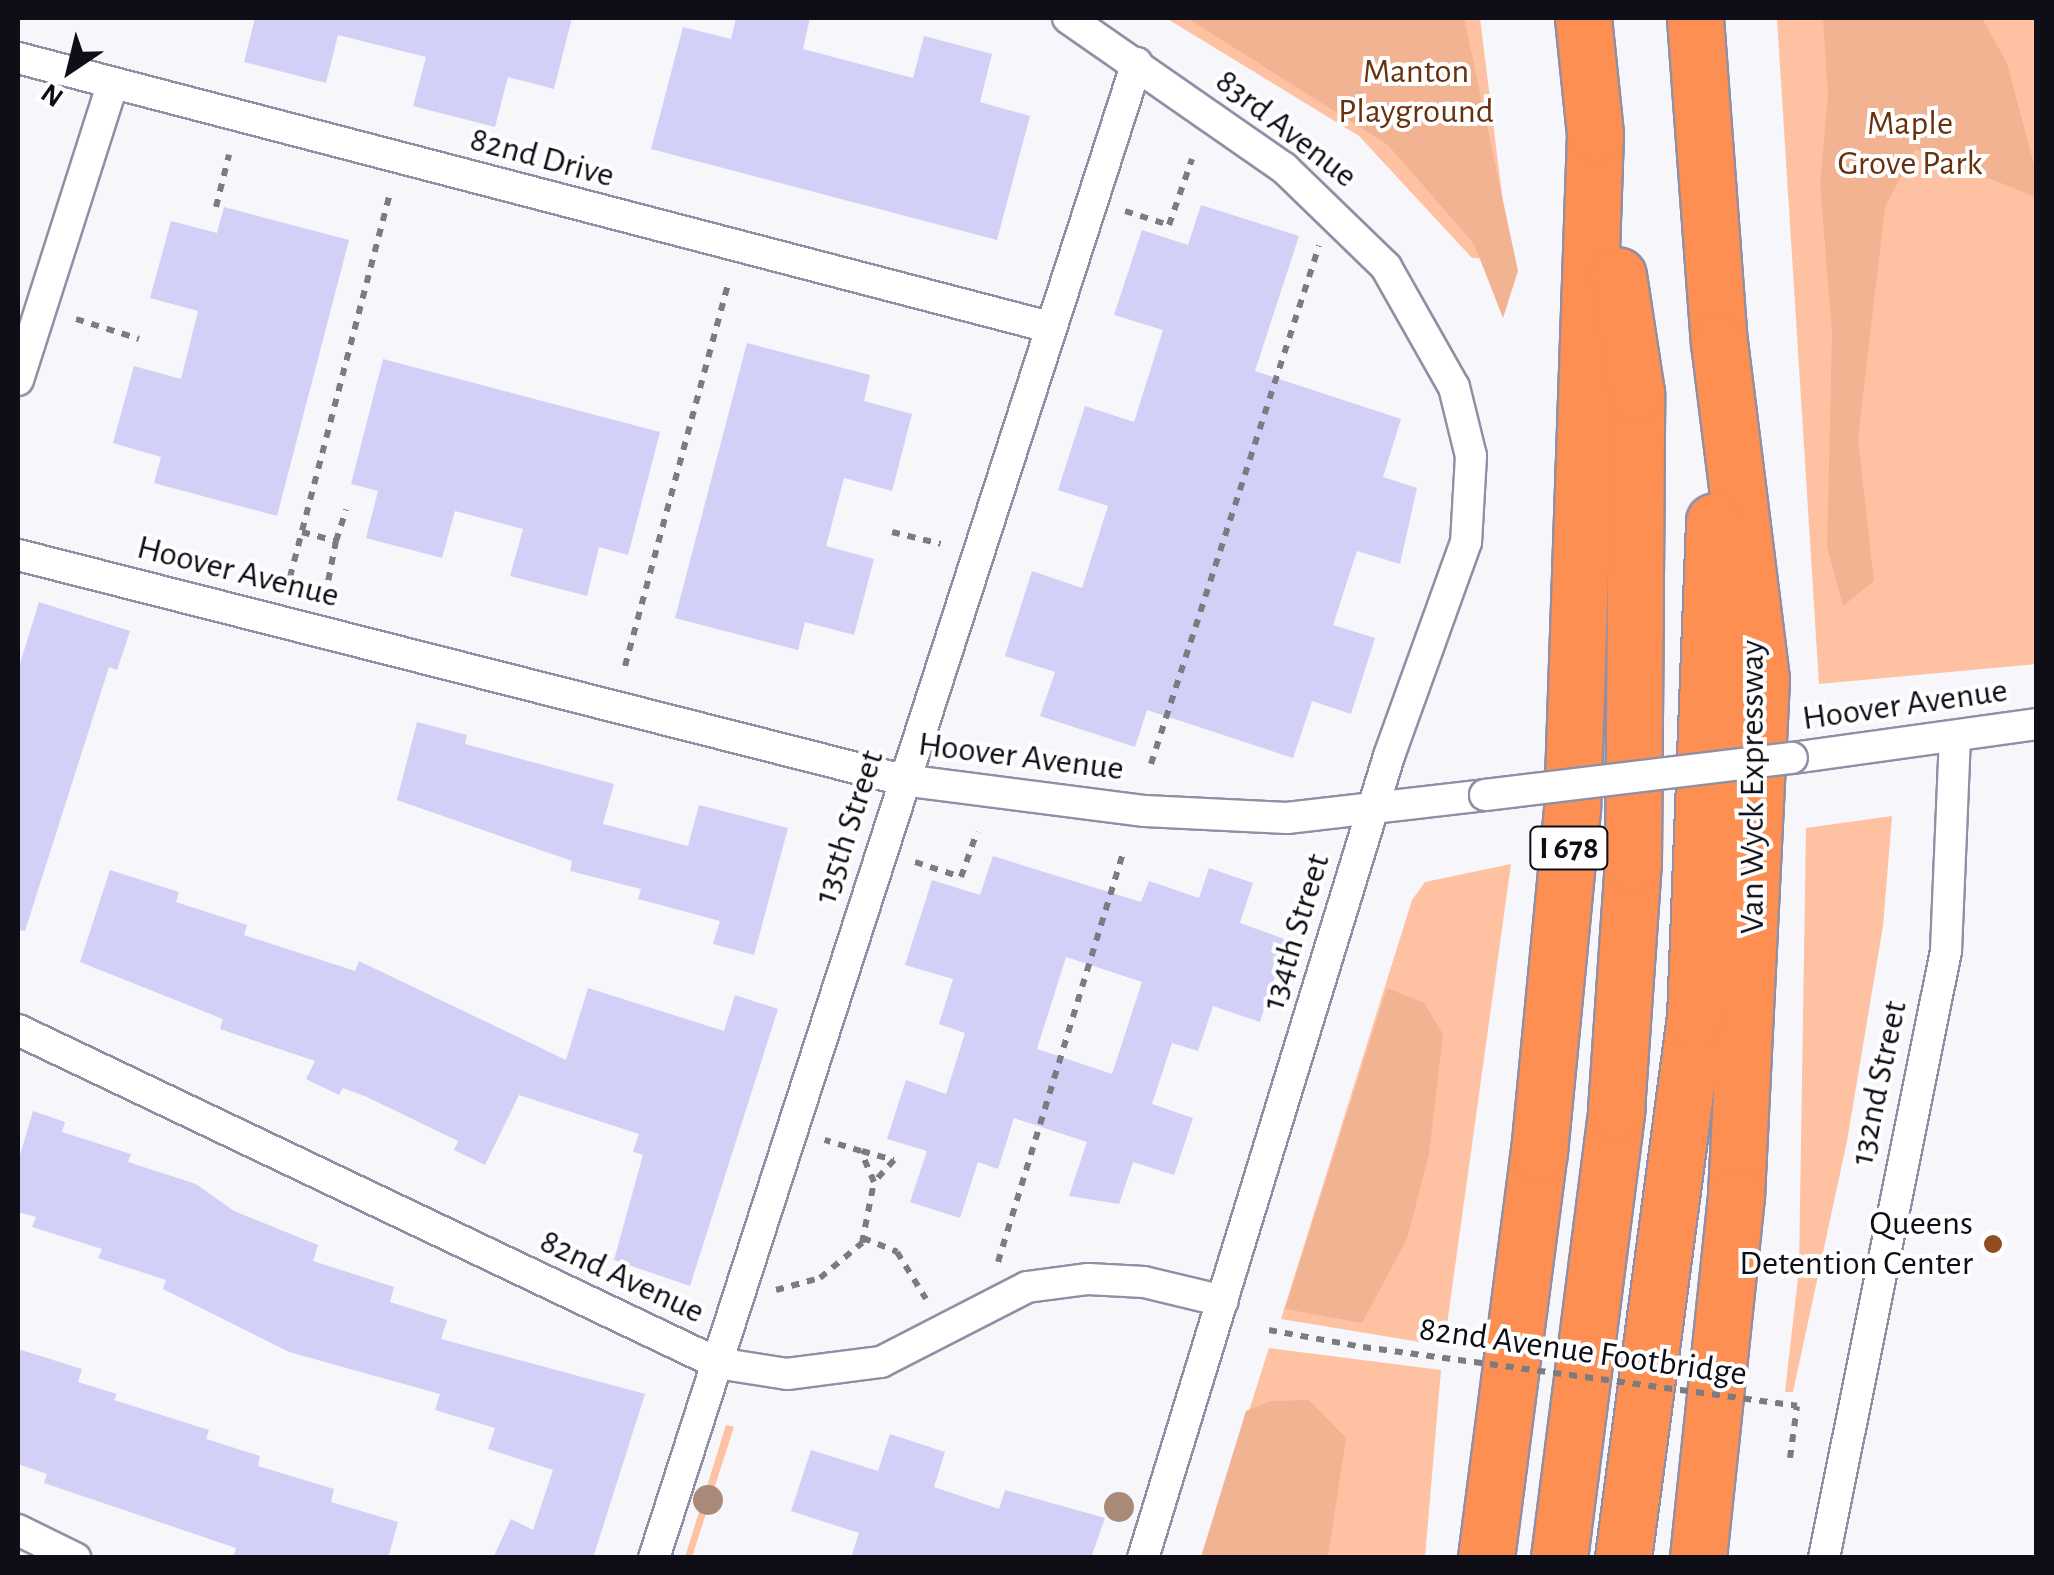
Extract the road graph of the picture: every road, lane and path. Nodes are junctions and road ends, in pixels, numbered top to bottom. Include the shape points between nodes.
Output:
1 (1068, 18) edge
2 (1583, 18) edge
3 (1695, 18) edge
4 (18, 58) edge
5 (1137, 62) junction
6 (112, 85) junction
7 (1595, 134) junction
8 (229, 155) dead end
9 (1192, 159) dead end
10 (389, 196) dead end
11 (216, 207) dead end
12 (1124, 210) dead end
13 (1319, 246) dead end
14 (728, 285) dead end
15 (76, 319) dead end
16 (1049, 328) junction
17 (1426, 330) joint
18 (139, 338) dead end
19 (1719, 342) junction
20 (18, 380) edge
21 (346, 510) dead end
22 (302, 532) junction
23 (892, 532) dead end
24 (336, 541) junction
25 (941, 544) dead end
26 (18, 555) edge
27 (290, 577) dead end
28 (327, 586) dead end
29 (625, 666) dead end
30 (2036, 724) edge
31 (1955, 739) junction
32 (1152, 764) dead end
33 (903, 780) junction
34 (1374, 808) junction
35 (977, 832) dead end
36 (1124, 854) dead end
37 (915, 862) dead end
38 (18, 1030) edge
39 (825, 1140) dead end
40 (861, 1151) junction
41 (874, 1182) junction
42 (863, 1238) junction
43 (998, 1262) dead end
44 (776, 1290) dead end
45 (926, 1299) dead end
46 (1222, 1301) junction
47 (1269, 1330) dead end
48 (716, 1363) junction
49 (1790, 1458) dead end
50 (18, 1530) edge
51 (1828, 1556) edge
52 (74, 1558) edge
53 (654, 1558) edge
54 (1142, 1558) edge
55 (1486, 1558) edge
56 (1559, 1558) edge
57 (1623, 1558) edge
58 (1698, 1558) edge

1 - 5 street, 83rd Avenue
2 - 7 highway, I 678
3 - 19 highway, Van Wyck Expressway
4 - 6 street, 82nd Drive
5 - 16 street, 135th Street
5 - 17 street, 83rd Avenue via 1284,168 1338,217 1386,267
6 - 16 street, 82nd Drive
6 - 20 street
7 - 55 highway, I 678 via 1566,878
7 - 56 highway via 1636,393 1639,611 1616,1110
8 - 11 path
9 - 12 path via 1168,225
10 - 22 path
13 - 32 path
14 - 29 path
15 - 18 path
16 - 33 street, 135th Street
17 - 34 street, 134th Street via 1454,387 1470,456 1466,542
19 - 57 highway via 1694,1016
19 - 58 highway, Van Wyck Expressway via 1761,680 1736,1196
21 - 24 path
22 - 24 path
22 - 27 path
23 - 25 path
24 - 28 path
26 - 33 street, Hoover Avenue
30 - 31 street, Hoover Avenue
31 - 34 street, Hoover Avenue, bridge
31 - 51 street, 132nd Street via 1946,950
33 - 34 street, Hoover Avenue via 1146,812 1286,818
33 - 48 street, 135th Street
34 - 46 street, 134th Street
35 - 37 path via 961,877
36 - 43 path
38 - 48 street, 82nd Avenue
39 - 40 path
40 - 41 path
40 - 41 path via 894,1160
41 - 42 path
42 - 44 path via 840,1267
42 - 45 path via 897,1252
46 - 48 street, 82nd Avenue via 1144,1282 1088,1279 1027,1287 881,1362 787,1374
46 - 54 street, 134th Street
47 - 49 path, 82nd Avenue Footbridge, bridge via 1797,1406
48 - 53 street, 135th Street
50 - 52 street

